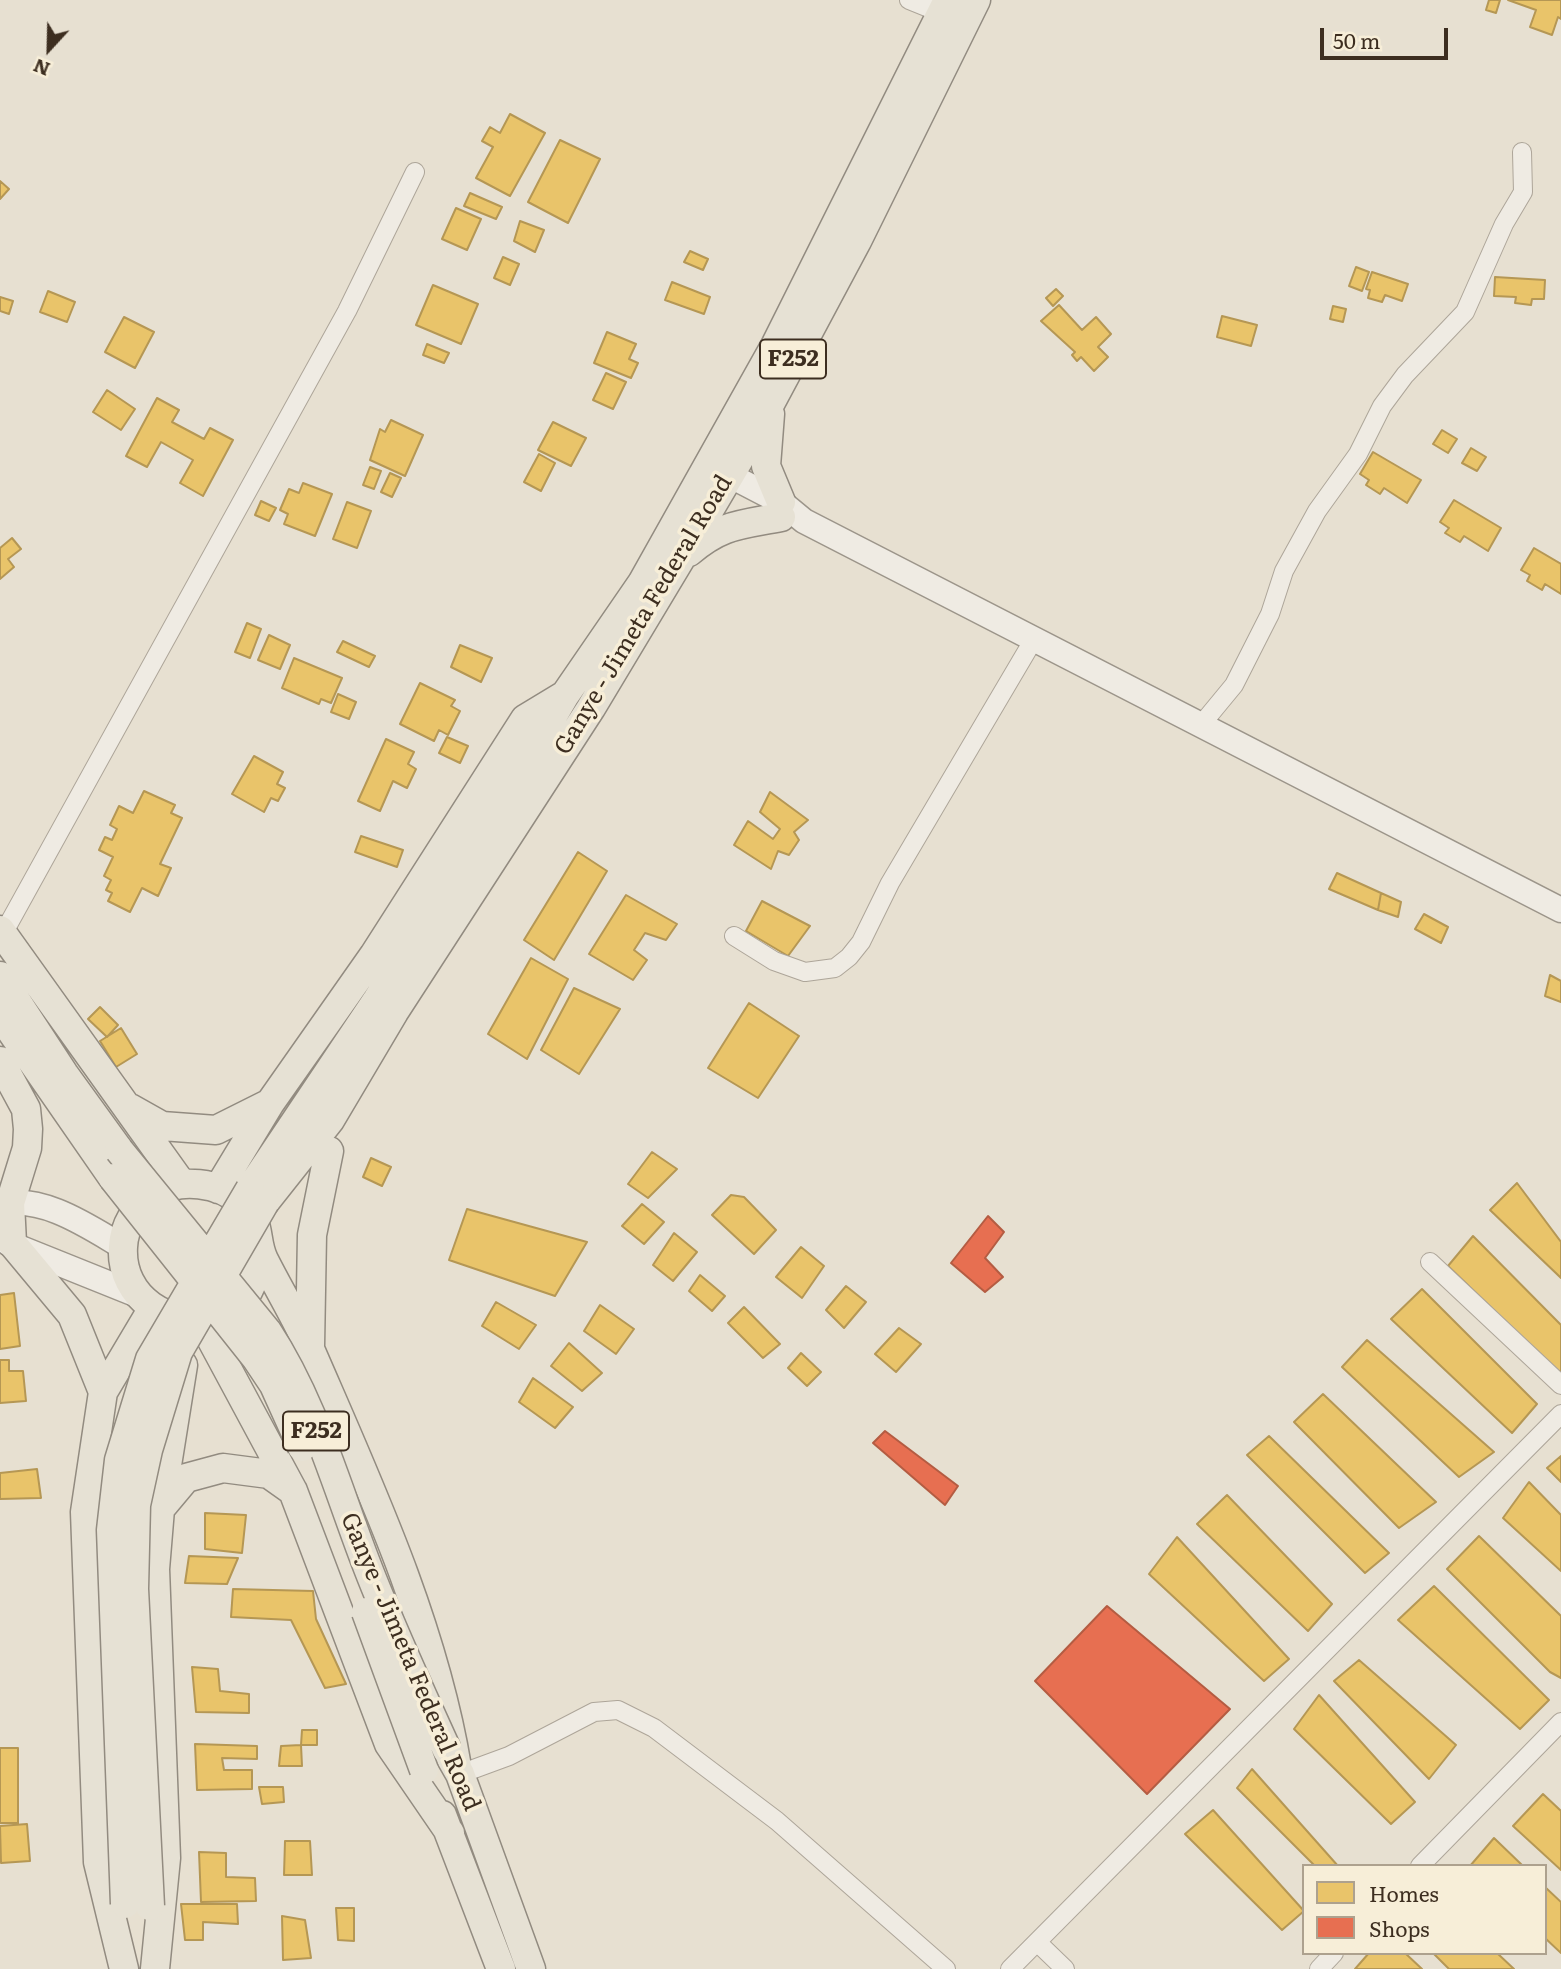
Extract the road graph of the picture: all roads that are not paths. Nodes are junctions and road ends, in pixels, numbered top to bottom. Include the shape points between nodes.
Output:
1 (909, 0) edge
2 (963, 6) edge
3 (1522, 152) dead end
4 (415, 172) dead end
5 (771, 403) junction
6 (726, 481) junction
7 (789, 513) junction
8 (681, 558) junction
9 (1034, 639) junction
10 (565, 695) junction
11 (591, 708) junction
12 (1201, 725) junction
13 (557, 734) junction
14 (1561, 910) edge
15 (1, 932) edge
16 (734, 936) dead end
17 (0, 976) edge
18 (0, 1015) edge
19 (0, 1061) edge
20 (122, 1104) junction
21 (270, 1104) junction
22 (329, 1151) junction
23 (181, 1184) junction
24 (218, 1189) junction
25 (5, 1204) edge
26 (6, 1242) edge
27 (261, 1246) junction
28 (123, 1247) junction
29 (1430, 1262) dead end
30 (146, 1302) junction
31 (195, 1321) junction
32 (310, 1349) junction
33 (1561, 1385) edge
34 (103, 1392) junction
35 (1561, 1414) edge
36 (293, 1492) junction
37 (160, 1510) junction
38 (1561, 1723) edge
39 (455, 1763) junction
40 (450, 1833) junction
41 (1422, 1864) edge
42 (137, 1905) junction
43 (1037, 1942) junction
44 (1332, 1955) edge
45 (125, 1969) edge
46 (155, 1969) edge
47 (501, 1969) edge
48 (531, 1969) edge
49 (946, 1969) edge
50 (1010, 1969) edge
51 (1065, 1969) edge
52 (1319, 1969) edge

1 - 2 street
2 - 5 main road, Ganye - Jimeta Federal Road / F252 via 857,241
2 - 10 main road, Ganye - Jimeta Federal Road / F252 via 642,583
3 - 12 street via 1523,192 1465,312 1382,406 1358,454 1317,511 1284,571 1270,614 1234,685
4 - 15 street via 347,311
5 - 6 main road, Ganye - Jimeta Federal Road / F252
5 - 7 main road via 766,467
6 - 7 main road
6 - 8 main road, Ganye - Jimeta Federal Road / F252
7 - 8 main road via 733,524
7 - 9 main road
8 - 11 main road, Ganye - Jimeta Federal Road / F252
9 - 12 main road
9 - 16 street via 849,957 835,968 805,972 774,961
10 - 13 main road, Ganye - Jimeta Federal Road / F252
10 - 21 main road via 525,719 374,955
11 - 13 main road, Ganye - Jimeta Federal Road / F252
11 - 22 main road via 571,761
12 - 14 main road
13 - 42 main road, Ganye - Jimeta Federal Road / F252, bridge via 330,1120 257,1195 178,1352 136,1505
15 - 20 main road
17 - 39 main road, Ganye - Jimeta Federal Road / F252, bridge via 119,1150 283,1355 311,1416 383,1608
18 - 40 main road, Ganye - Jimeta Federal Road / F252, bridge via 113,1178 274,1385 334,1527
19 - 25 main road via 26,1109 28,1129 27,1148
20 - 21 main road via 162,1126 216,1130
20 - 23 main road
21 - 24 main road
22 - 27 main road
22 - 32 main road via 312,1235
23 - 24 main road
23 - 28 main road via 156,1192 142,1204 131,1218
24 - 27 main road via 243,1204 254,1219
25 - 26 main road
25 - 28 main road via 42,1207 75,1219
26 - 30 main road
26 - 34 main road via 72,1315
27 - 31 main road via 246,1297 225,1313
27 - 32 main road
28 - 30 main road via 130,1281
29 - 33 street
30 - 31 main road via 164,1315
30 - 34 main road
31 - 36 main road
31 - 37 main road
32 - 39 main road via 400,1568 446,1702
34 - 45 main road via 85,1512 89,1661 97,1863
35 - 43 street
36 - 37 main road via 269,1474 223,1468 186,1478
36 - 40 main road via 389,1744
37 - 46 main road via 155,1569 166,1858
38 - 41 street
39 - 48 main road, Ganye - Jimeta Federal Road / F252
39 - 49 street via 509,1756 594,1712 618,1710 654,1727 776,1821
40 - 47 main road, Ganye - Jimeta Federal Road / F252
42 - 45 main road
42 - 46 main road
43 - 50 street
43 - 51 street
44 - 52 street

